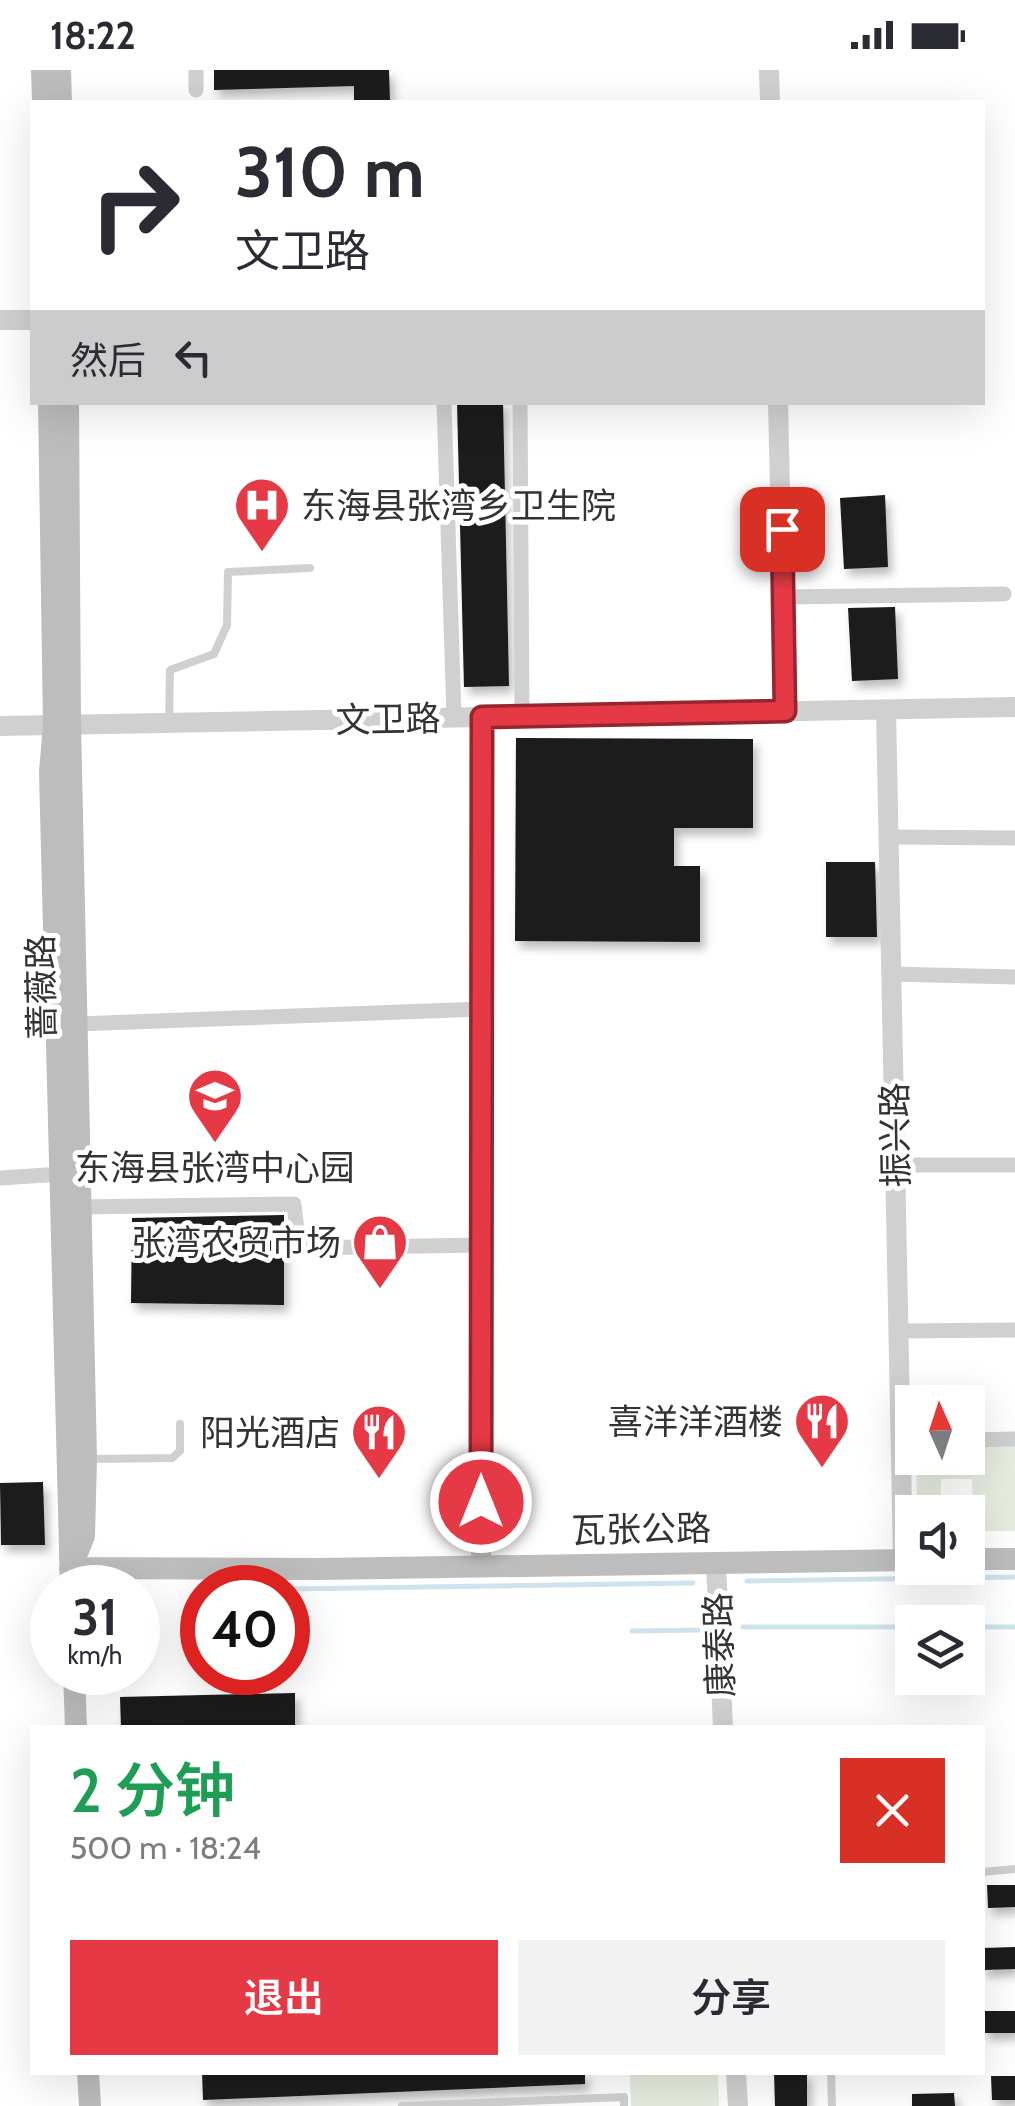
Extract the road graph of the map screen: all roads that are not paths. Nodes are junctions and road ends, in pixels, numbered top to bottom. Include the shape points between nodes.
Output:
1 (42, 70) edge
2 (60, 70) edge
3 (196, 70) edge
4 (769, 70) edge
5 (196, 90) dead end
6 (42, 100) edge
7 (61, 100) edge
8 (770, 100) edge
9 (0, 320) edge
10 (30, 320) edge
11 (49, 405) edge
12 (68, 405) edge
13 (444, 405) edge
14 (520, 405) edge
15 (778, 405) edge
16 (310, 568) dead end
17 (1004, 594) dead end
18 (784, 597) junction
19 (1015, 707) edge
20 (886, 710) junction
21 (785, 711) junction
22 (522, 716) junction
23 (482, 717) junction
24 (454, 718) junction
25 (169, 722) junction
26 (62, 725) junction
27 (0, 726) edge
28 (888, 837) junction
29 (1015, 838) edge
30 (891, 974) junction
31 (1015, 977) edge
32 (482, 1010) junction
33 (77, 1024) junction
34 (895, 1166) junction
35 (1015, 1166) edge
36 (62, 1174) junction
37 (0, 1178) edge
38 (81, 1207) junction
39 (482, 1245) junction
40 (1015, 1330) edge
41 (899, 1331) junction
42 (903, 1385) edge
43 (180, 1424) dead end
44 (985, 1440) edge
45 (1015, 1440) edge
46 (86, 1459) junction
47 (985, 1559) edge
48 (1015, 1559) edge
49 (895, 1560) edge
50 (716, 1563) junction
51 (70, 1565) edge
52 (74, 1565) edge
53 (481, 1566) junction
54 (160, 1575) edge
55 (75, 1695) edge
56 (76, 1725) edge
57 (722, 1725) edge
58 (1015, 1869) edge
59 (985, 1872) edge
60 (88, 2075) edge
61 (736, 2075) edge
62 (831, 2075) edge
63 (90, 2106) edge
64 (402, 2106) edge
65 (624, 2106) edge
66 (738, 2106) edge
67 (832, 2106) edge

1 - 6 main road
2 - 7 main road
3 - 5 street
4 - 8 street
9 - 10 street
11 - 26 main road, 蔷薇路
12 - 26 main road, 蔷薇路
13 - 24 street
14 - 22 street
15 - 18 street
16 - 25 lane via 228,572 227,625 214,654 170,670
17 - 18 street
18 - 21 street
19 - 20 street, 文卫路
20 - 21 street, 文卫路
20 - 28 street, 振兴路
21 - 22 street, 文卫路
22 - 23 street, 文卫路
23 - 24 street, 文卫路
23 - 32 street
24 - 25 street, 文卫路
25 - 26 street, 文卫路
26 - 27 street, 文卫路
26 - 33 main road, 蔷薇路
26 - 36 main road, 蔷薇路 via 50,772
28 - 29 street
28 - 30 street, 振兴路
30 - 31 street
30 - 34 street, 振兴路
32 - 33 street
32 - 39 street
33 - 38 main road, 蔷薇路
34 - 35 street
34 - 41 street, 振兴路
36 - 37 street
36 - 51 main road, 蔷薇路
38 - 39 street via 294,1204 299,1248
38 - 46 main road, 蔷薇路
39 - 53 street
40 - 41 street
41 - 42 street, 振兴路
43 - 46 lane via 180,1451 172,1458
44 - 45 street
46 - 52 main road, 蔷薇路 via 84,1536
47 - 48 main road
49 - 50 main road, 瓦张公路
50 - 53 main road, 瓦张公路
50 - 57 street, 康泰路
53 - 54 main road, 瓦张公路
55 - 56 main road
58 - 59 lane
60 - 63 main road
61 - 66 street
62 - 67 lane
64 - 65 lane via 624,2096

